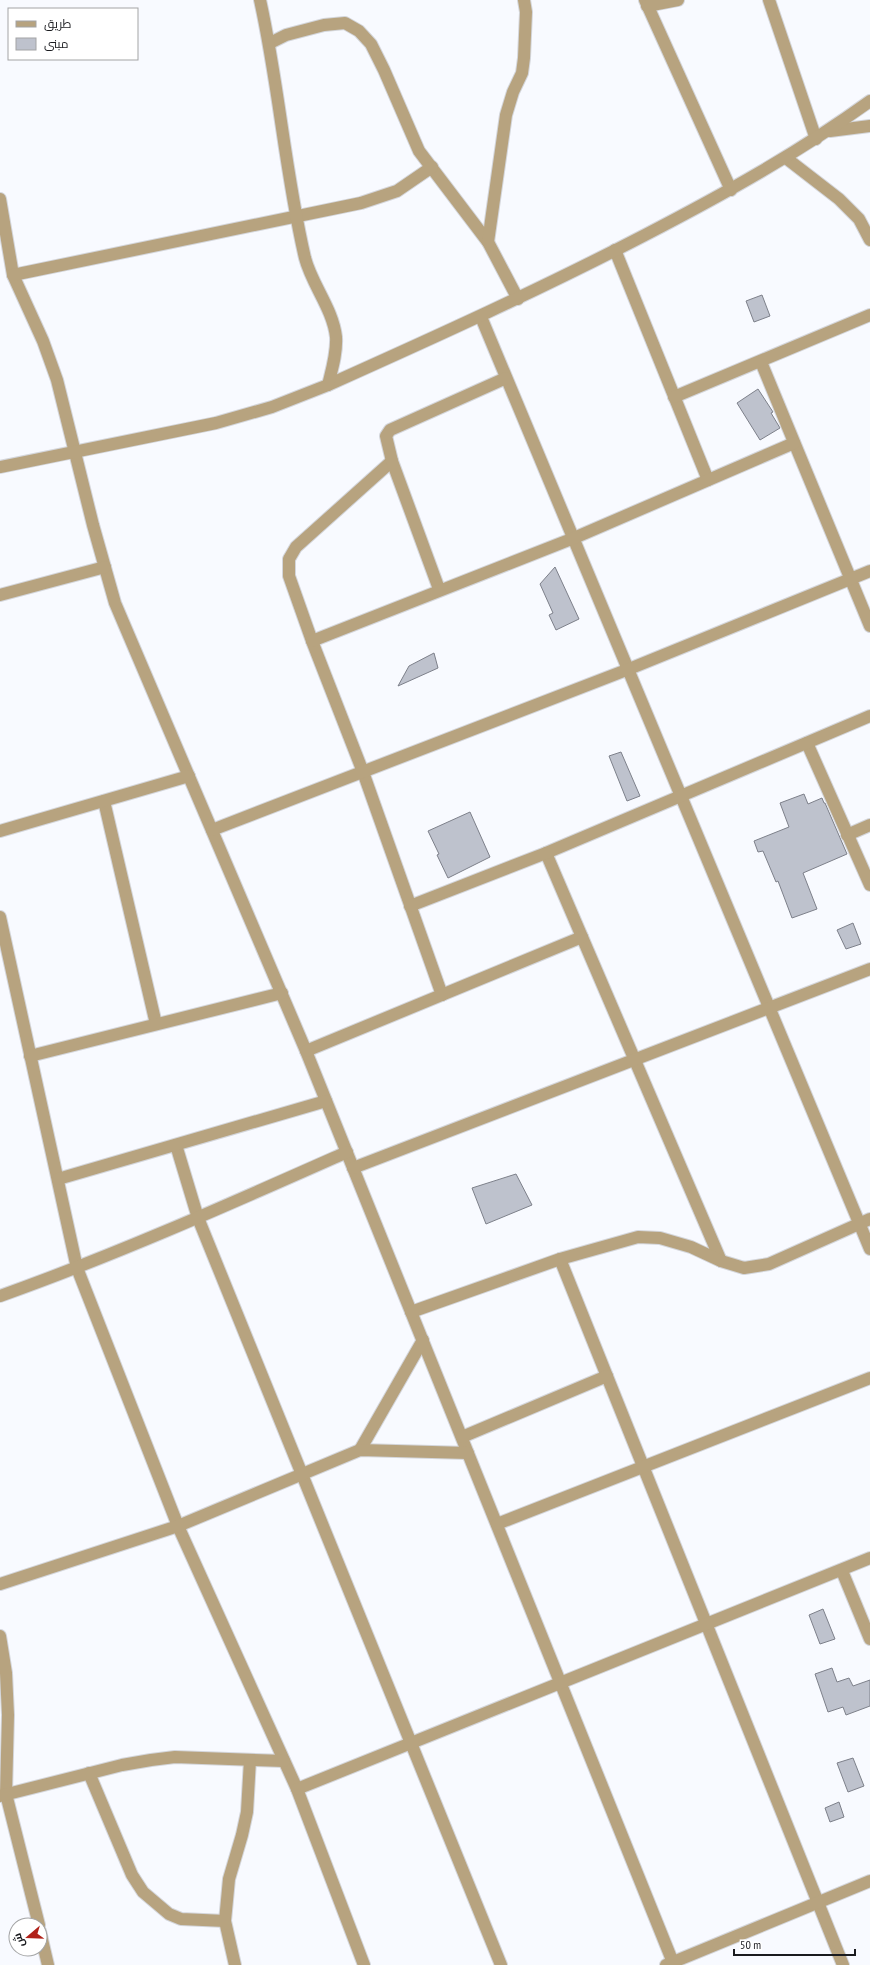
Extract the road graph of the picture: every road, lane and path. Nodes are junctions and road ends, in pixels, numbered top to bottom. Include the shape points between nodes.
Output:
1 (260, 0) edge
2 (524, 0) edge
3 (678, 0) edge
4 (769, 0) edge
5 (646, 3) edge
6 (270, 43) junction
7 (870, 101) edge
8 (870, 126) edge
9 (829, 131) junction
10 (816, 139) junction
11 (786, 158) junction
12 (432, 167) junction
13 (731, 190) junction
14 (0, 200) edge
15 (296, 216) junction
16 (870, 240) edge
17 (488, 242) junction
18 (615, 250) junction
19 (13, 275) junction
20 (518, 299) junction
21 (870, 315) edge
22 (481, 317) junction
23 (761, 362) junction
24 (506, 378) junction
25 (328, 385) junction
26 (674, 397) junction
27 (794, 443) junction
28 (76, 452) junction
29 (392, 461) junction
30 (0, 467) edge
31 (708, 480) junction
32 (574, 538) junction
33 (105, 567) junction
34 (870, 570) edge
35 (850, 579) junction
36 (439, 590) junction
37 (0, 595) edge
38 (870, 626) edge
39 (312, 641) junction
40 (629, 669) junction
41 (870, 716) edge
42 (807, 743) junction
43 (363, 772) junction
44 (189, 776) junction
45 (681, 794) junction
46 (104, 801) junction
47 (870, 825) edge
48 (212, 830) junction
49 (0, 831) edge
50 (847, 835) junction
51 (546, 853) junction
52 (870, 885) edge
53 (410, 906) junction
54 (0, 917) edge
55 (582, 937) junction
56 (4, 956) edge
57 (870, 969) edge
58 (282, 993) junction
59 (442, 995) junction
60 (771, 1009) junction
61 (156, 1024) junction
62 (306, 1051) junction
63 (30, 1056) junction
64 (634, 1060) junction
65 (326, 1100) junction
66 (176, 1145) junction
67 (347, 1152) junction
68 (353, 1168) junction
69 (58, 1179) junction
70 (198, 1218) junction
71 (865, 1221) edge
72 (870, 1250) edge
73 (560, 1259) junction
74 (721, 1261) junction
75 (77, 1268) junction
76 (0, 1296) edge
77 (411, 1312) junction
78 (423, 1340) junction
79 (607, 1376) junction
80 (870, 1378) edge
81 (462, 1437) junction
82 (360, 1450) junction
83 (468, 1453) junction
84 (644, 1467) junction
85 (302, 1474) junction
86 (497, 1524) junction
87 (178, 1526) junction
88 (870, 1558) edge
89 (842, 1571) junction
90 (0, 1584) edge
91 (707, 1624) junction
92 (0, 1636) edge
93 (870, 1639) edge
94 (561, 1682) junction
95 (412, 1743) junction
96 (250, 1760) junction
97 (284, 1761) junction
98 (89, 1773) junction
99 (297, 1789) junction
100 (3, 1795) edge
101 (870, 1881) edge
102 (817, 1902) junction
103 (36, 1917) edge
104 (225, 1921) junction
105 (670, 1964) edge
106 (235, 1965) edge
107 (364, 1965) edge
108 (501, 1965) edge
109 (843, 1965) edge

1 - 6 street
2 - 17 street via 526,12 522,73 506,115
3 - 5 street
4 - 10 street
5 - 13 street
6 - 12 street via 286,35 324,24 345,24 359,31 371,44 419,151
6 - 15 street
7 - 9 street
8 - 9 street
9 - 10 street
10 - 11 street
11 - 13 street
11 - 16 street via 839,199 859,219
12 - 15 street via 397,192 381,198
12 - 17 street
13 - 18 street
14 - 19 street
15 - 19 street
15 - 25 street via 306,260 336,335 336,349
17 - 20 street
18 - 20 street
18 - 26 street
19 - 28 street via 43,340 57,380
20 - 22 street
21 - 23 street
22 - 24 street
22 - 25 street
23 - 26 street
23 - 27 street
24 - 29 street via 390,430 386,436
24 - 32 street
25 - 28 street via 272,407 216,423
26 - 31 street
27 - 31 street
27 - 35 street
28 - 30 street
28 - 33 street
29 - 36 street
29 - 39 street via 296,547 289,559 289,576
31 - 32 street
32 - 36 street
32 - 40 street
33 - 37 street
33 - 44 street via 115,603
34 - 35 street
35 - 38 street
35 - 40 street
36 - 39 street
39 - 43 street
40 - 43 street
40 - 45 street
41 - 42 street
42 - 45 street
42 - 50 street
43 - 48 street
43 - 53 street
44 - 46 street
44 - 48 street
45 - 51 street
45 - 60 street
46 - 49 street
46 - 61 street
47 - 50 street
48 - 58 street
50 - 52 street
51 - 53 street
51 - 55 street
53 - 59 street
54 - 56 street
55 - 59 street
55 - 64 street
56 - 63 street
57 - 60 street
58 - 61 street
58 - 62 street
59 - 62 street
60 - 64 street
60 - 71 street
61 - 63 street
62 - 65 street
63 - 69 street
64 - 68 street
64 - 74 street
65 - 66 street
65 - 67 street
66 - 69 street
66 - 70 street
67 - 68 street
67 - 70 street
68 - 77 street
69 - 75 street
70 - 75 street
70 - 85 street
71 - 72 street
71 - 74 street via 769,1264 744,1268
73 - 74 street via 638,1237 660,1238 691,1247
73 - 77 street
73 - 79 street
75 - 76 street
75 - 87 street
77 - 78 street
78 - 81 street
78 - 82 street
79 - 81 street
79 - 84 street
80 - 84 street
81 - 83 street
82 - 83 street
82 - 85 street
83 - 86 street
84 - 86 street
84 - 91 street
85 - 87 street
85 - 95 street
86 - 94 street
87 - 90 street
87 - 97 street
88 - 89 street
89 - 91 street
89 - 93 street
91 - 94 street
91 - 102 street
92 - 100 street via 6,1680
94 - 95 street
94 - 105 street
95 - 99 street
95 - 108 street
96 - 97 street
96 - 98 street via 175,1757
96 - 104 street via 247,1812 230,1879
97 - 99 street
98 - 100 street
98 - 104 street via 132,1875 143,1892 169,1914 181,1919
99 - 107 street
100 - 103 street
101 - 102 street
102 - 105 street
102 - 109 street
104 - 106 street

